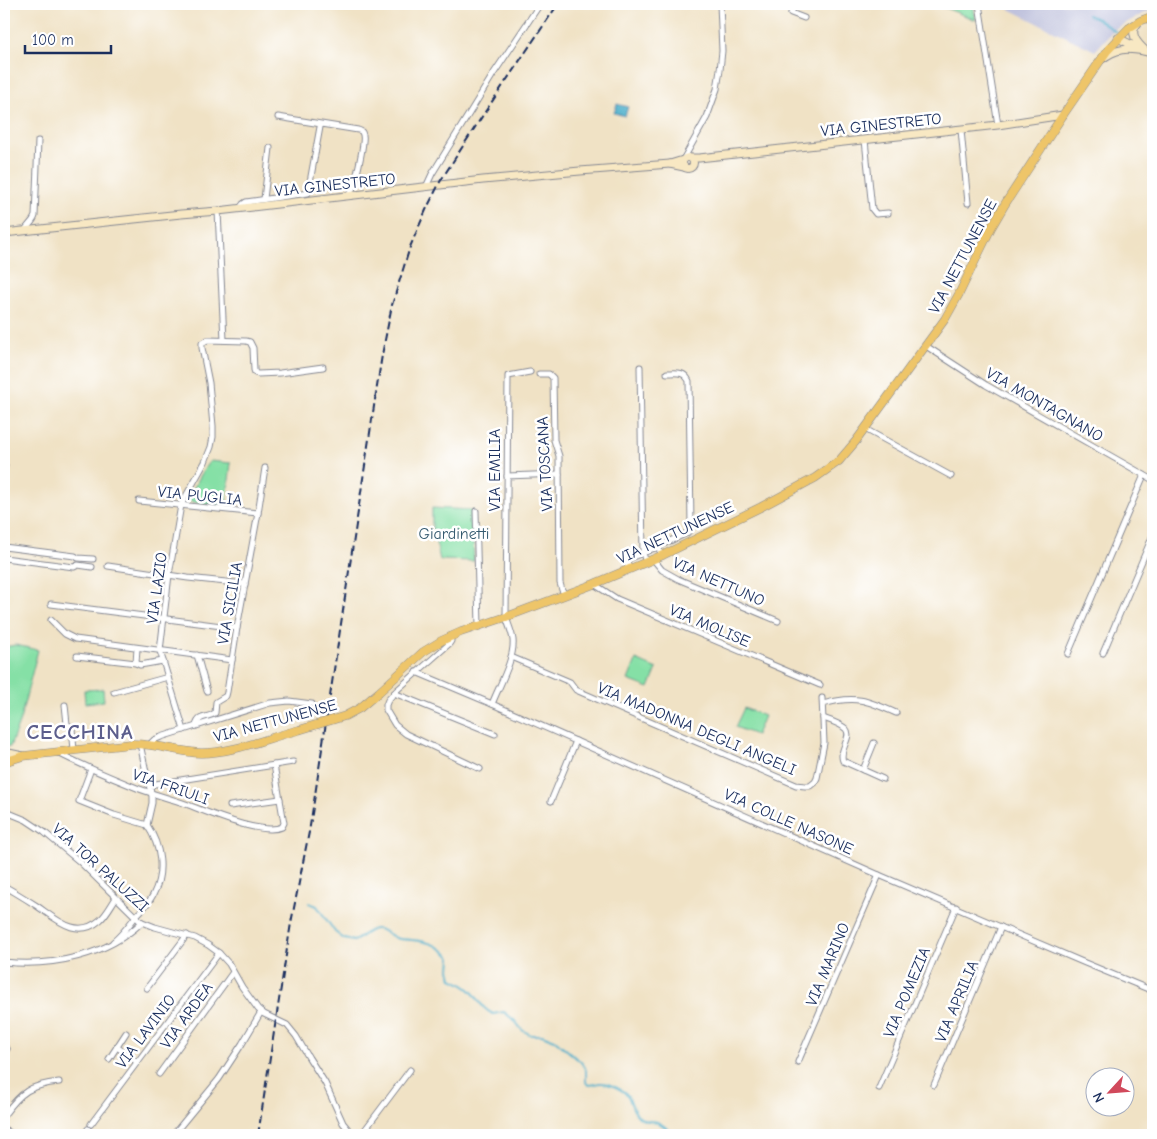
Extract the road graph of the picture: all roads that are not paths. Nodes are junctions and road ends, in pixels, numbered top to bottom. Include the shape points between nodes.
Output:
1 (540, 4) edge
2 (720, 4) edge
3 (795, 4) edge
4 (979, 4) edge
5 (1153, 16) edge
6 (804, 18) dead end
7 (1140, 21) junction
8 (1118, 38) junction
9 (1149, 53) edge
10 (1101, 60) junction
11 (1063, 115) junction
12 (278, 117) dead end
13 (998, 125) junction
14 (320, 127) dead end
15 (961, 130) junction
16 (38, 140) dead end
17 (865, 140) junction
18 (270, 148) dead end
19 (687, 161) junction
20 (426, 187) junction
21 (348, 196) junction
22 (264, 199) junction
23 (968, 203) dead end
24 (240, 208) junction
25 (218, 211) junction
26 (888, 213) dead end
27 (25, 231) junction
28 (4, 233) edge
29 (224, 340) junction
30 (926, 346) junction
31 (323, 367) dead end
32 (640, 367) dead end
33 (530, 372) dead end
34 (667, 373) dead end
35 (538, 374) dead end
36 (865, 429) junction
37 (4, 462) edge
38 (265, 468) dead end
39 (4, 469) edge
40 (559, 474) junction
41 (1144, 475) junction
42 (507, 476) junction
43 (951, 476) dead end
44 (1153, 480) edge
45 (139, 501) dead end
46 (182, 505) junction
47 (476, 511) dead end
48 (258, 513) junction
49 (1153, 535) edge
50 (4, 547) edge
51 (657, 547) junction
52 (643, 553) junction
53 (663, 555) junction
54 (4, 558) edge
55 (93, 559) dead end
56 (649, 561) junction
57 (108, 566) dead end
58 (92, 567) dead end
59 (628, 570) junction
60 (169, 575) junction
61 (245, 584) junction
62 (594, 584) junction
63 (565, 594) junction
64 (51, 604) dead end
65 (506, 617) junction
66 (163, 618) junction
67 (51, 620) dead end
68 (778, 621) dead end
69 (479, 626) junction
70 (237, 628) junction
71 (450, 636) junction
72 (137, 648) junction
73 (160, 651) junction
74 (1103, 653) dead end
75 (1068, 654) dead end
76 (77, 656) dead end
77 (197, 656) junction
78 (511, 658) junction
79 (232, 660) junction
80 (163, 661) junction
81 (136, 663) junction
82 (416, 672) junction
83 (168, 677) junction
84 (820, 685) dead end
85 (207, 690) dead end
86 (114, 692) dead end
87 (394, 693) junction
88 (312, 704) dead end
89 (492, 704) junction
90 (66, 705) dead end
91 (896, 713) dead end
92 (823, 718) junction
93 (196, 726) junction
94 (184, 730) junction
95 (495, 734) dead end
96 (576, 741) junction
97 (874, 743) dead end
98 (140, 744) junction
99 (149, 745) junction
100 (74, 750) junction
101 (4, 752) edge
102 (55, 752) junction
103 (23, 756) junction
104 (4, 762) edge
105 (293, 762) dead end
106 (274, 765) junction
107 (91, 769) junction
108 (480, 769) dead end
109 (863, 770) junction
110 (883, 779) dead end
111 (158, 782) junction
112 (149, 785) junction
113 (152, 792) junction
114 (159, 795) junction
115 (280, 799) junction
116 (551, 801) dead end
117 (230, 806) dead end
118 (4, 811) edge
119 (147, 825) junction
120 (879, 875) junction
121 (4, 886) edge
122 (116, 898) junction
123 (956, 907) junction
124 (135, 917) junction
125 (142, 922) junction
126 (1001, 927) junction
127 (187, 935) junction
128 (112, 942) junction
129 (219, 953) junction
130 (4, 962) edge
131 (233, 972) junction
132 (147, 988) dead end
133 (1153, 991) edge
134 (261, 1012) junction
135 (126, 1033) dead end
136 (117, 1047) junction
137 (109, 1059) dead end
138 (137, 1062) junction
139 (798, 1062) dead end
140 (410, 1070) dead end
141 (159, 1074) dead end
142 (59, 1082) dead end
143 (934, 1085) dead end
144 (879, 1088) dead end
145 (4, 1115) edge
146 (91, 1124) dead end
147 (4, 1129) edge
148 (88, 1130) dead end
149 (13, 1135) edge
150 (84, 1135) edge
151 (173, 1135) edge
152 (353, 1135) edge
153 (361, 1135) edge

1 - 20 street via 494,73
2 - 19 street via 722,46 719,76 712,106
3 - 6 street via 791,13
4 - 13 street
5 - 7 main road, VIA NETTUNENSE
7 - 8 main road, VIA NETTUNENSE
7 - 9 street via 1134,28 1134,35 1138,44
8 - 9 street
8 - 10 main road, VIA NETTUNENSE
9 - 10 street via 1121,50
10 - 11 main road, VIA NETTUNENSE
11 - 13 street, VIA GINESTRETO
11 - 30 main road, VIA NETTUNENSE via 999,214 949,313
12 - 21 street via 363,133 354,186
13 - 15 street, VIA GINESTRETO
14 - 22 street via 308,193
15 - 17 street, VIA GINESTRETO
15 - 23 street
16 - 27 street via 35,216
17 - 19 street, VIA GINESTRETO
17 - 26 street via 872,211
18 - 22 street
19 - 20 street, VIA GINESTRETO
20 - 21 street, VIA GINESTRETO
21 - 24 street, VIA GINESTRETO
22 - 24 street via 245,202
24 - 25 street, VIA GINESTRETO
25 - 27 street, VIA GINESTRETO
25 - 29 street
27 - 28 street, VIA GINESTRETO
29 - 31 street via 251,343 254,370 258,374
29 - 46 street, VIA LAZIO via 206,340 202,344 213,437 203,466
30 - 36 main road, VIA NETTUNENSE
30 - 41 street, VIA MONTAGNANO via 986,385
32 - 52 street
33 - 42 street, VIA EMILIA via 508,376
34 - 51 street via 682,373 689,381 691,526 687,533
35 - 40 street, VIA TOSCANA via 549,374 553,378 554,440 559,454
36 - 43 street
36 - 53 main road, VIA NETTUNENSE via 842,458 818,476
37 - 39 street
38 - 48 street, VIA SICILIA
40 - 42 street
40 - 63 street, VIA TOSCANA via 560,583
41 - 44 street, VIA MONTAGNANO
41 - 75 street
42 - 65 street, VIA EMILIA
45 - 46 street, VIA PUGLIA
46 - 48 street, VIA PUGLIA
46 - 60 street, VIA LAZIO
47 - 69 street
48 - 61 street, VIA SICILIA
49 - 74 street
50 - 55 street
51 - 52 street
51 - 53 street
52 - 56 street
52 - 59 street via 628,559
53 - 56 main road, VIA NETTUNENSE
54 - 58 street
56 - 59 main road, VIA NETTUNENSE
56 - 68 street, VIA NETTUNO via 678,579
57 - 60 street
59 - 62 main road, VIA NETTUNENSE
60 - 61 street
60 - 66 street, VIA LAZIO
61 - 70 street, VIA SICILIA
62 - 63 main road, VIA NETTUNENSE
62 - 84 street, VIA MOLISE via 620,601
63 - 65 main road, VIA NETTUNENSE
64 - 66 street
65 - 69 main road, VIA NETTUNENSE
65 - 78 street via 513,637
66 - 70 street
66 - 73 street, VIA LAZIO
67 - 72 street via 73,638
69 - 71 main road, VIA NETTUNENSE
70 - 79 street, VIA SICILIA
71 - 82 street via 449,644
71 - 99 main road, VIA NETTUNENSE, bridge via 423,652 360,708 345,716 212,752
72 - 73 street
72 - 81 street
73 - 77 street
73 - 80 street, VIA LAZIO
76 - 81 street
77 - 79 street
77 - 85 street
78 - 89 street
78 - 92 street, VIA MADONNA DEGLI ANGELI via 570,682 576,690 800,786 812,785 817,780 824,748
79 - 93 street, VIA SICILIA via 226,696 216,702 215,712 200,718
80 - 81 street
80 - 83 street, VIA LAZIO
82 - 87 street
82 - 89 street, VIA COLLE NASONE
83 - 86 street
83 - 94 street, VIA LAZIO
87 - 95 street
87 - 108 street via 386,710 398,728
88 - 93 street via 270,703
89 - 96 street, VIA COLLE NASONE
90 - 100 street
91 - 92 street, VIA MADONNA DEGLI ANGELI via 860,699 822,701
92 - 109 street via 847,730 842,758
93 - 94 street
94 - 99 street via 158,738
96 - 116 street
96 - 120 street, VIA COLLE NASONE
97 - 109 street
98 - 99 main road, VIA NETTUNENSE
98 - 100 main road, VIA NETTUNENSE
98 - 112 street
100 - 102 main road, VIA NETTUNENSE
101 - 103 street
102 - 103 main road, VIA NETTUNENSE
102 - 107 street, VIA FRIULI
103 - 104 main road, VIA NETTUNENSE
105 - 106 street
106 - 111 street
106 - 115 street
107 - 113 street, VIA FRIULI
107 - 119 street via 80,801
109 - 110 street
111 - 112 street
111 - 114 street
112 - 113 street
113 - 114 street, VIA FRIULI
113 - 119 street
114 - 115 street, VIA FRIULI via 231,821 276,829 284,823
115 - 117 street
118 - 122 street, VIA TOR PALUZZI via 44,832
119 - 124 street via 158,849 160,873 152,897
120 - 123 street, VIA COLLE NASONE
120 - 139 street, VIA MARINO
121 - 122 street via 60,922 76,928 99,921
122 - 124 street, VIA TOR PALUZZI
123 - 126 street, VIA COLLE NASONE
123 - 144 street, VIA POMEZIA
124 - 125 street, VIA TOR PALUZZI
124 - 128 street
125 - 127 street, VIA TOR PALUZZI
125 - 128 street
126 - 133 street, VIA COLLE NASONE
126 - 143 street, VIA APRILIA
127 - 129 street, VIA TOR PALUZZI
127 - 132 street
128 - 130 street via 97,951 76,957 28,963
129 - 131 street, VIA TOR PALUZZI
129 - 138 street, VIA LAVINIO
131 - 134 street, VIA TOR PALUZZI
131 - 141 street, VIA ARDEA
134 - 151 street via 219,1079
134 - 152 street, VIA TOR PALUZZI via 287,1025 296,1036 328,1088 343,1123
135 - 136 street
136 - 137 street
136 - 138 street
138 - 146 street, VIA LAVINIO
140 - 153 street
142 - 145 street via 28,1090
147 - 149 street
148 - 150 street

